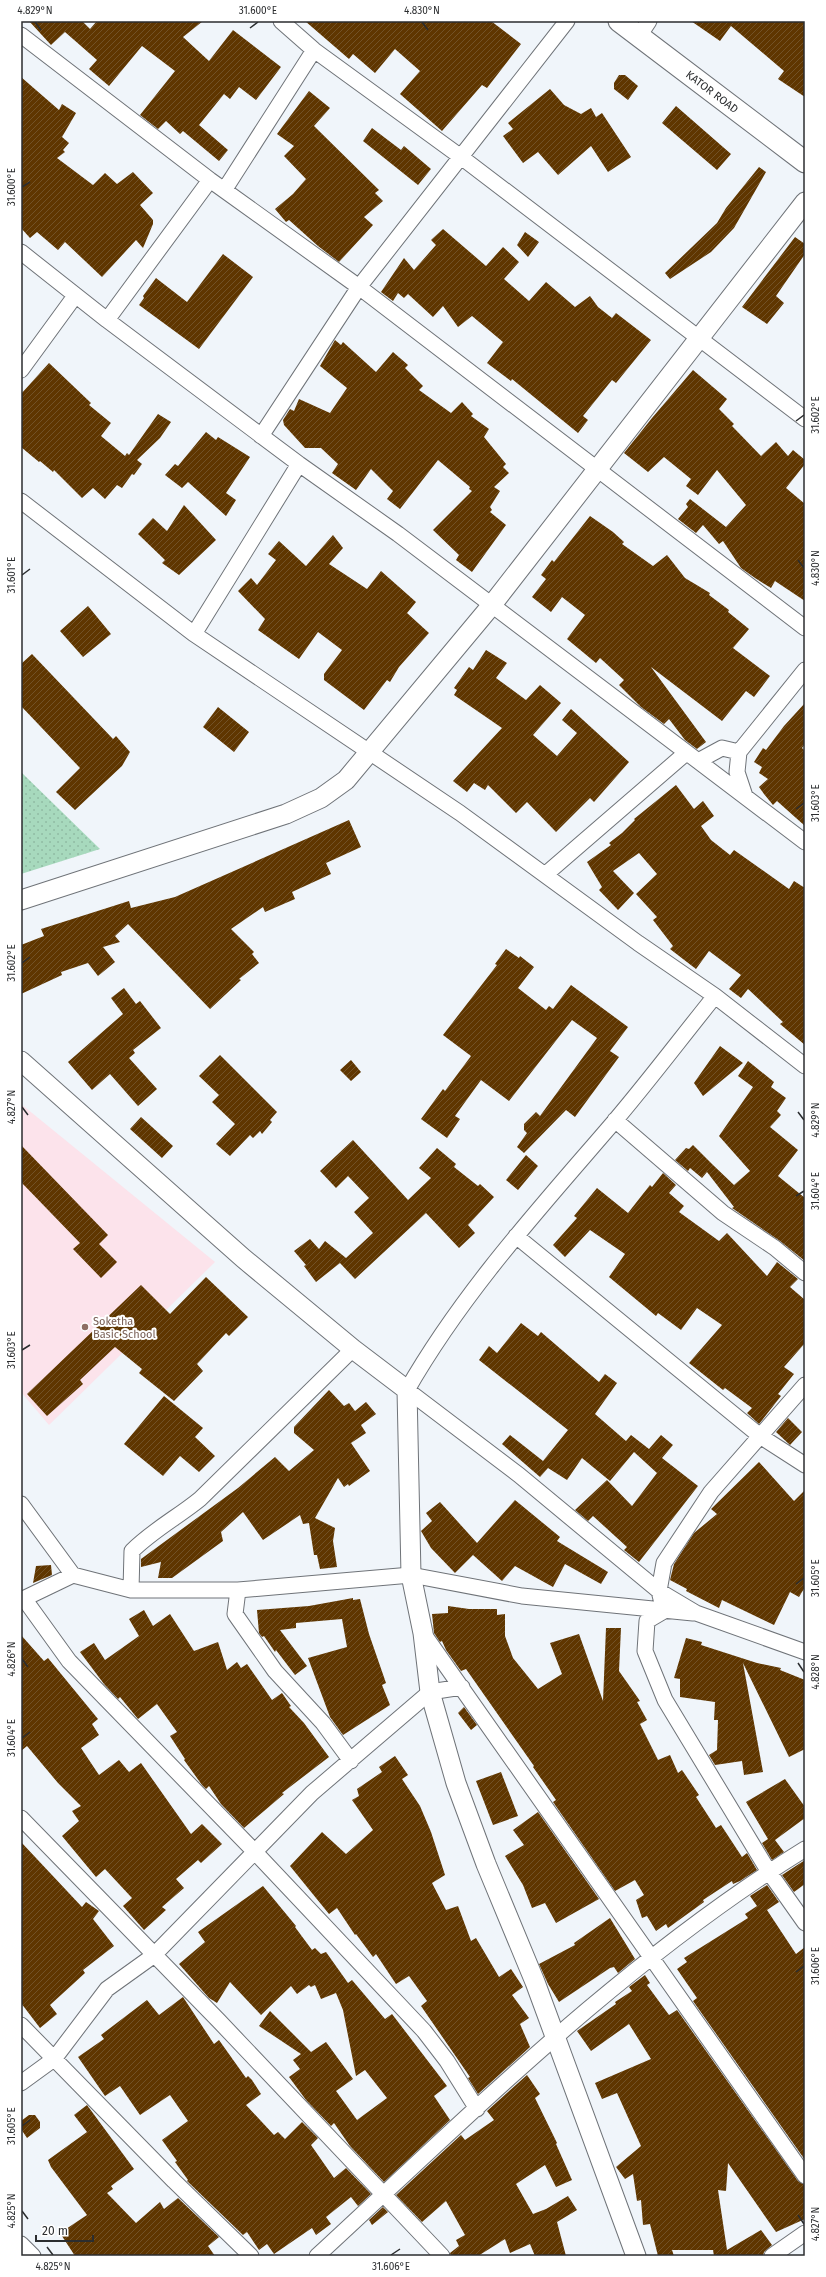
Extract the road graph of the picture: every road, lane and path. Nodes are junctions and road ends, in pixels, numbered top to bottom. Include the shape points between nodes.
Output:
1 (567, 21) edge
2 (619, 21) edge
3 (286, 22) edge
4 (644, 28) edge
5 (21, 35) edge
6 (314, 50) junction
7 (461, 157) junction
8 (805, 162) edge
9 (210, 180) junction
10 (225, 189) junction
11 (805, 202) edge
12 (21, 252) edge
13 (359, 287) junction
14 (76, 296) junction
15 (107, 320) junction
16 (700, 339) junction
17 (21, 370) edge
18 (805, 419) edge
19 (261, 436) junction
20 (299, 464) junction
21 (598, 468) junction
22 (21, 501) edge
23 (491, 606) junction
24 (805, 628) edge
25 (194, 634) junction
26 (805, 670) edge
27 (370, 752) junction
28 (739, 752) junction
29 (692, 757) junction
30 (745, 796) junction
31 (805, 842) edge
32 (546, 874) junction
33 (21, 900) edge
34 (715, 996) junction
35 (21, 1061) edge
36 (805, 1066) edge
37 (616, 1120) junction
38 (516, 1236) junction
39 (805, 1273) edge
40 (353, 1349) junction
41 (805, 1385) edge
42 (407, 1390) junction
43 (760, 1436) junction
44 (805, 1465) edge
45 (21, 1504) edge
46 (73, 1575) junction
47 (411, 1575) junction
48 (130, 1590) junction
49 (238, 1590) junction
50 (659, 1591) junction
51 (23, 1600) edge
52 (664, 1611) junction
53 (696, 1613) junction
54 (423, 1633) junction
55 (805, 1652) edge
56 (462, 1687) junction
57 (430, 1692) junction
58 (351, 1761) junction
59 (21, 1818) edge
60 (805, 1849) edge
61 (254, 1851) junction
62 (769, 1872) junction
63 (805, 1923) edge
64 (154, 1956) junction
65 (652, 1957) junction
66 (21, 2024) edge
67 (556, 2037) junction
68 (54, 2059) junction
69 (21, 2083) edge
70 (476, 2109) junction
71 (805, 2176) edge
72 (383, 2195) junction
73 (805, 2233) edge
74 (21, 2244) edge
75 (33, 2256) edge
76 (251, 2256) edge
77 (317, 2256) edge
78 (442, 2256) edge
79 (636, 2256) edge
80 (772, 2256) edge

1 - 7 street
2 - 4 main road, KATOR ROAD
3 - 6 street
4 - 8 main road, KATOR ROAD
5 - 9 street
6 - 7 street
6 - 10 street
7 - 13 street
7 - 16 street
9 - 10 street
9 - 15 street
10 - 13 street
11 - 16 street
12 - 14 street
13 - 19 street
13 - 21 street
14 - 15 street
14 - 17 street
15 - 19 street
16 - 18 street
16 - 21 street
19 - 20 street
20 - 23 street via 398,534
20 - 25 street
21 - 23 street
21 - 24 street
22 - 25 street
23 - 27 street
23 - 29 street
25 - 27 street
26 - 28 street
27 - 32 street
27 - 33 street via 346,780 321,798 286,814
28 - 29 street via 722,748
28 - 30 street via 737,772
29 - 30 street
29 - 32 street
30 - 31 street
32 - 34 street via 638,943
34 - 36 street
34 - 37 street
35 - 40 street via 243,1258
37 - 38 street
37 - 39 street via 723,1213 775,1248
38 - 42 street via 437,1340
38 - 43 street
40 - 42 street
40 - 48 street via 184,1513 149,1534 132,1550
41 - 43 street
42 - 47 street
42 - 50 street via 518,1475
43 - 44 street
43 - 50 street via 711,1492 695,1515 664,1563
45 - 46 street
46 - 48 street
46 - 51 street
47 - 49 street
47 - 52 street via 522,1596
47 - 54 street
48 - 49 street
49 - 58 street via 235,1614 275,1671 323,1723
50 - 52 street
50 - 53 street
51 - 61 street via 69,1661
52 - 53 street
52 - 62 street via 647,1621 645,1651 676,1718
53 - 55 street
54 - 56 street
54 - 57 street
56 - 57 street
56 - 65 street
57 - 58 street
57 - 67 street via 456,1783
58 - 61 street via 312,1793
59 - 64 street
60 - 62 street
61 - 64 street
61 - 70 street via 424,2031
62 - 63 street
62 - 65 street
64 - 68 street via 107,1989
64 - 72 street
65 - 67 street
65 - 71 street
66 - 68 street
67 - 70 street
67 - 79 street
68 - 69 street
68 - 76 street
70 - 72 street
72 - 77 street
72 - 78 street
73 - 80 street
74 - 75 street

